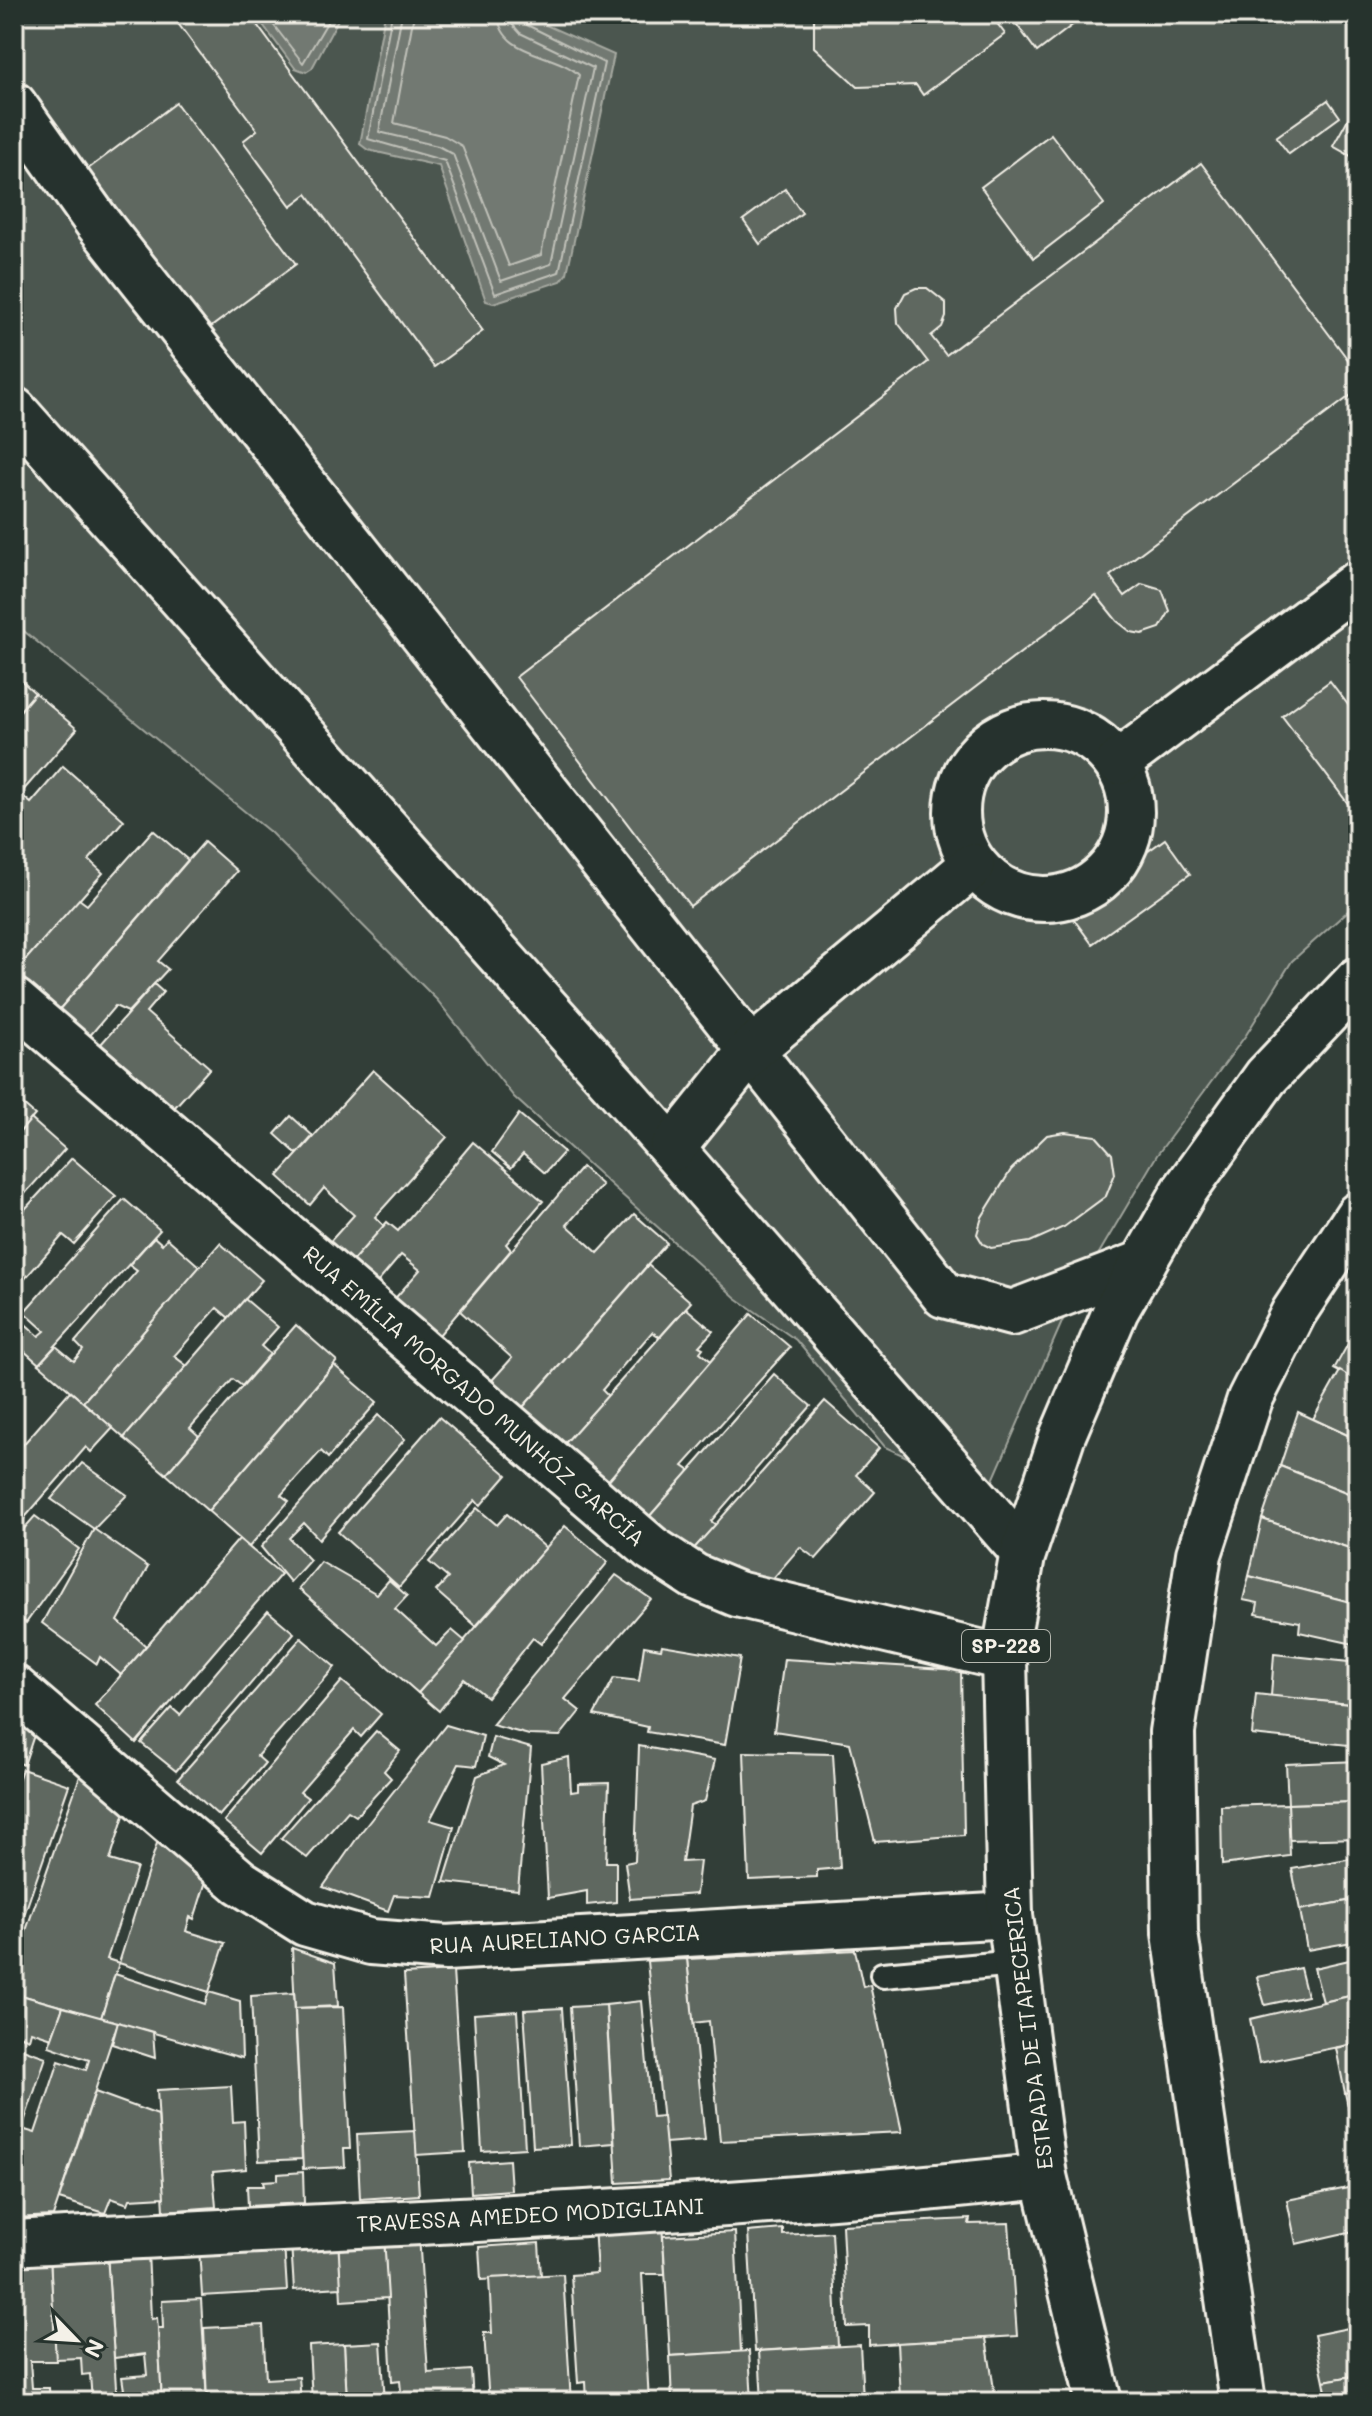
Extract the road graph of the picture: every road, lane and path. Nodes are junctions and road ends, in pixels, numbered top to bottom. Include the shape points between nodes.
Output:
1 (14, 105) edge
2 (14, 410) edge
3 (1358, 583) edge
4 (1119, 762) junction
5 (972, 866) junction
6 (1358, 980) edge
7 (14, 1001) edge
8 (751, 1050) junction
9 (672, 1149) junction
10 (1358, 1215) edge
11 (1143, 1263) junction
12 (1023, 1552) junction
13 (1004, 1658) junction
14 (14, 1688) edge
15 (1010, 1915) junction
16 (1016, 1963) junction
17 (883, 1975) dead end
18 (1044, 2176) junction
19 (14, 2243) edge
20 (1099, 2402) edge
21 (1243, 2402) edge

1 - 8 street via 107,235
2 - 9 street
3 - 4 street
4 - 5 street via 1133,815 1115,866 1071,898 1016,897
4 - 5 street via 1075,727 1018,726 972,759 958,798 954,812
5 - 8 street
6 - 11 street, ESTRADA DE ITAPECERICA / SP-228 via 1266,1077 1185,1190
7 - 13 street, RUA EMÍLIA MORGADO MUNHÓZ GARCÍA via 651,1548 694,1576 737,1594
8 - 9 street
8 - 11 street via 944,1295 1012,1313
9 - 12 street
10 - 21 street via 1294,1312 1250,1399 1199,1554 1172,1732 1175,1933
11 - 12 street, ESTRADA DE ITAPECERICA / SP-228 via 1116,1310 1062,1437
12 - 13 street, ESTRADA DE ITAPECERICA / SP-228
13 - 15 street, ESTRADA DE ITAPECERICA / SP-228
14 - 15 street, RUA AURELIANO GARCIA via 240,1882 305,1923 371,1942 446,1948
15 - 16 street, ESTRADA DE ITAPECERICA / SP-228
16 - 17 lane
16 - 18 street, ESTRADA DE ITAPECERICA / SP-228
18 - 19 street, TRAVESSA AMEDEO MODIGLIANI via 757,2203
18 - 20 street, ESTRADA DE ITAPECERICA / SP-228

